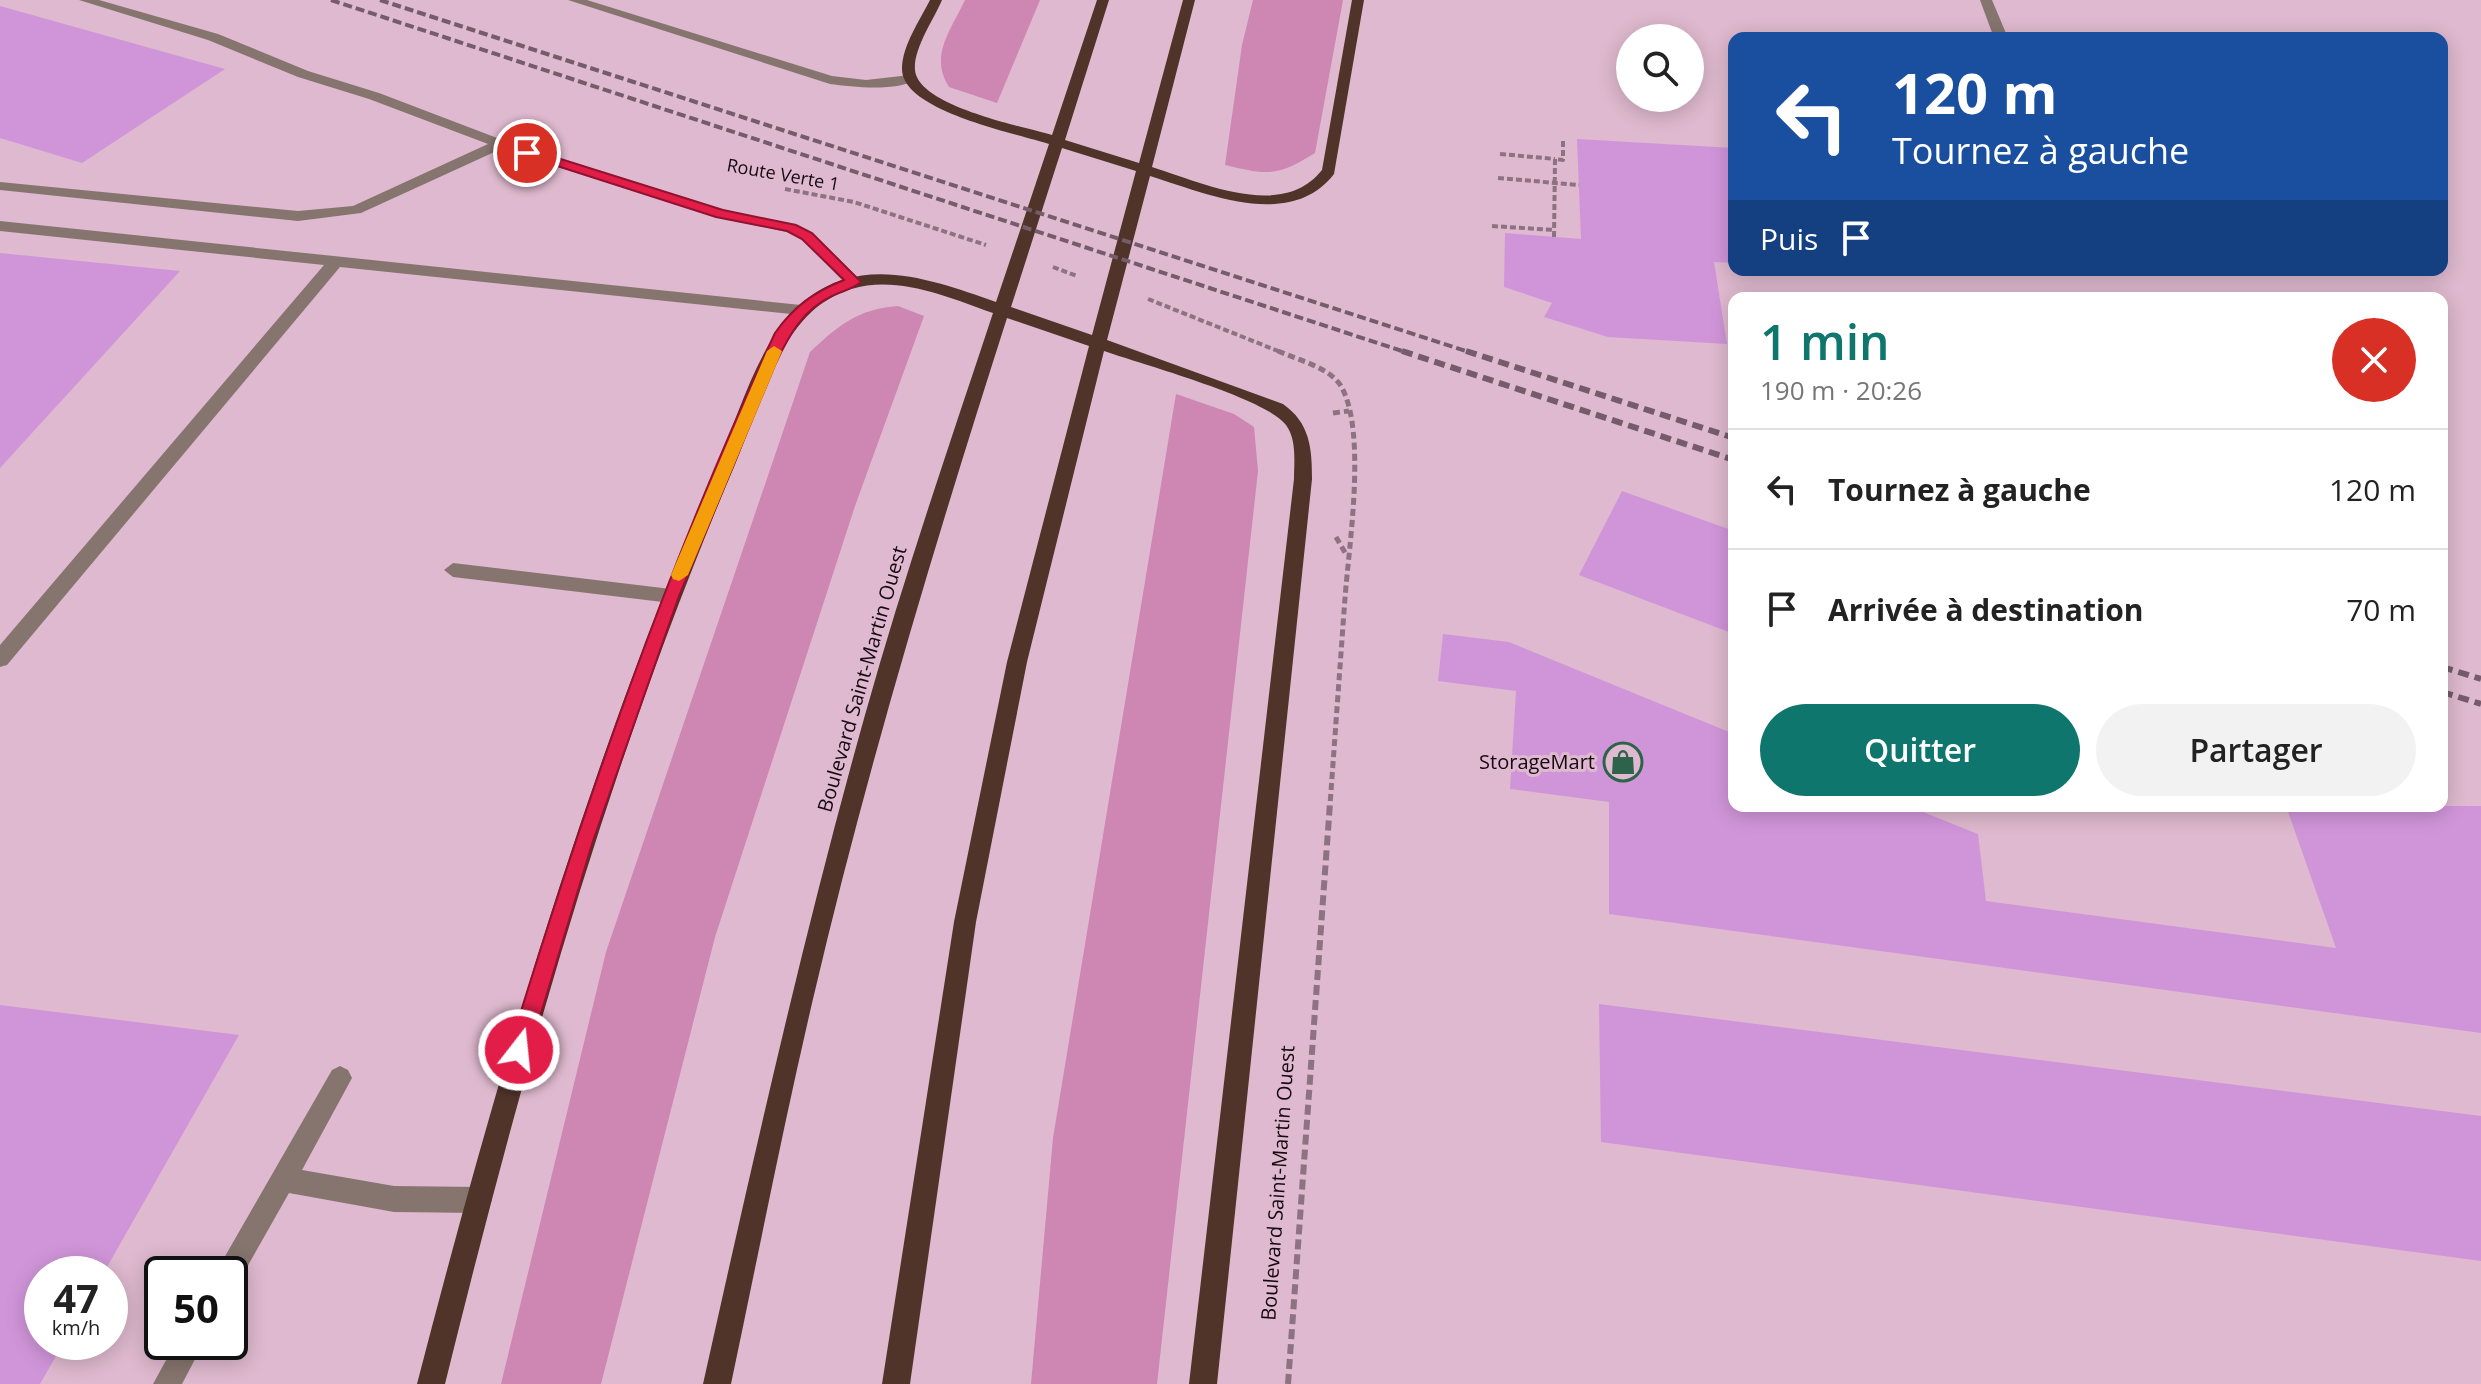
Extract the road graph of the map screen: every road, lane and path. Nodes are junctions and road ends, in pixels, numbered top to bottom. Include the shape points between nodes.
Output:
1 (85, 0) edge
2 (574, 0) edge
3 (936, 0) edge
4 (1103, 0) edge
5 (1189, 0) edge
6 (1358, 0) edge
7 (1986, 0) edge
8 (1999, 32) edge
9 (910, 79) junction
10 (1563, 140) dead end
11 (500, 144) junction
12 (1500, 154) dead end
13 (1555, 159) junction
14 (1498, 178) dead end
15 (1556, 183) junction
16 (1579, 185) dead end
17 (0, 186) edge
18 (780, 188) dead end
19 (0, 226) edge
20 (1492, 226) dead end
21 (1554, 230) junction
22 (1554, 237) dead end
23 (991, 247) dead end
24 (336, 261) junction
25 (1049, 266) dead end
26 (1078, 276) dead end
27 (854, 282) junction
28 (1137, 296) dead end
29 (801, 310) junction
30 (1349, 411) junction
31 (1333, 413) dead end
32 (453, 570) dead end
33 (671, 596) junction
34 (0, 659) edge
35 (340, 1078) dead end
36 (283, 1179) junction
37 (479, 1200) junction
38 (239, 1256) edge
39 (181, 1360) edge
40 (167, 1384) edge
41 (431, 1384) edge
42 (717, 1384) edge
43 (896, 1384) edge
44 (1203, 1384) edge
45 (1288, 1384) edge

1 - 11 street via 213,37
2 - 9 street via 841,82
3 - 9 main road via 910,57
4 - 42 main road, Boulevard Saint-Martin Ouest via 915,576 875,715 797,1014
5 - 43 main road via 1017,662 965,922
6 - 9 main road via 1332,164 1325,179 1299,195 1275,200 1210,190 994,124 927,99
7 - 8 street
10 - 13 path via 1563,160
11 - 17 street via 356,210 325,215
11 - 27 street via 721,214 791,228 807,236
12 - 13 path
13 - 15 path
14 - 15 path
15 - 16 path
15 - 21 path
18 - 23 path, Route Verte 1 via 854,202
19 - 24 street
20 - 21 path
21 - 22 path
24 - 29 street
24 - 34 street
25 - 26 path
27 - 29 main road via 824,293
27 - 44 main road via 893,277 933,286 1275,406 1298,428 1303,479
28 - 30 path via 1329,373 1338,381
29 - 33 main road via 776,348
30 - 31 path
30 - 45 path, Boulevard Saint-Martin Ouest via 1352,500
32 - 33 street
33 - 37 main road via 560,912
35 - 36 street
36 - 37 street via 394,1199
36 - 38 street
37 - 41 main road
39 - 40 street

